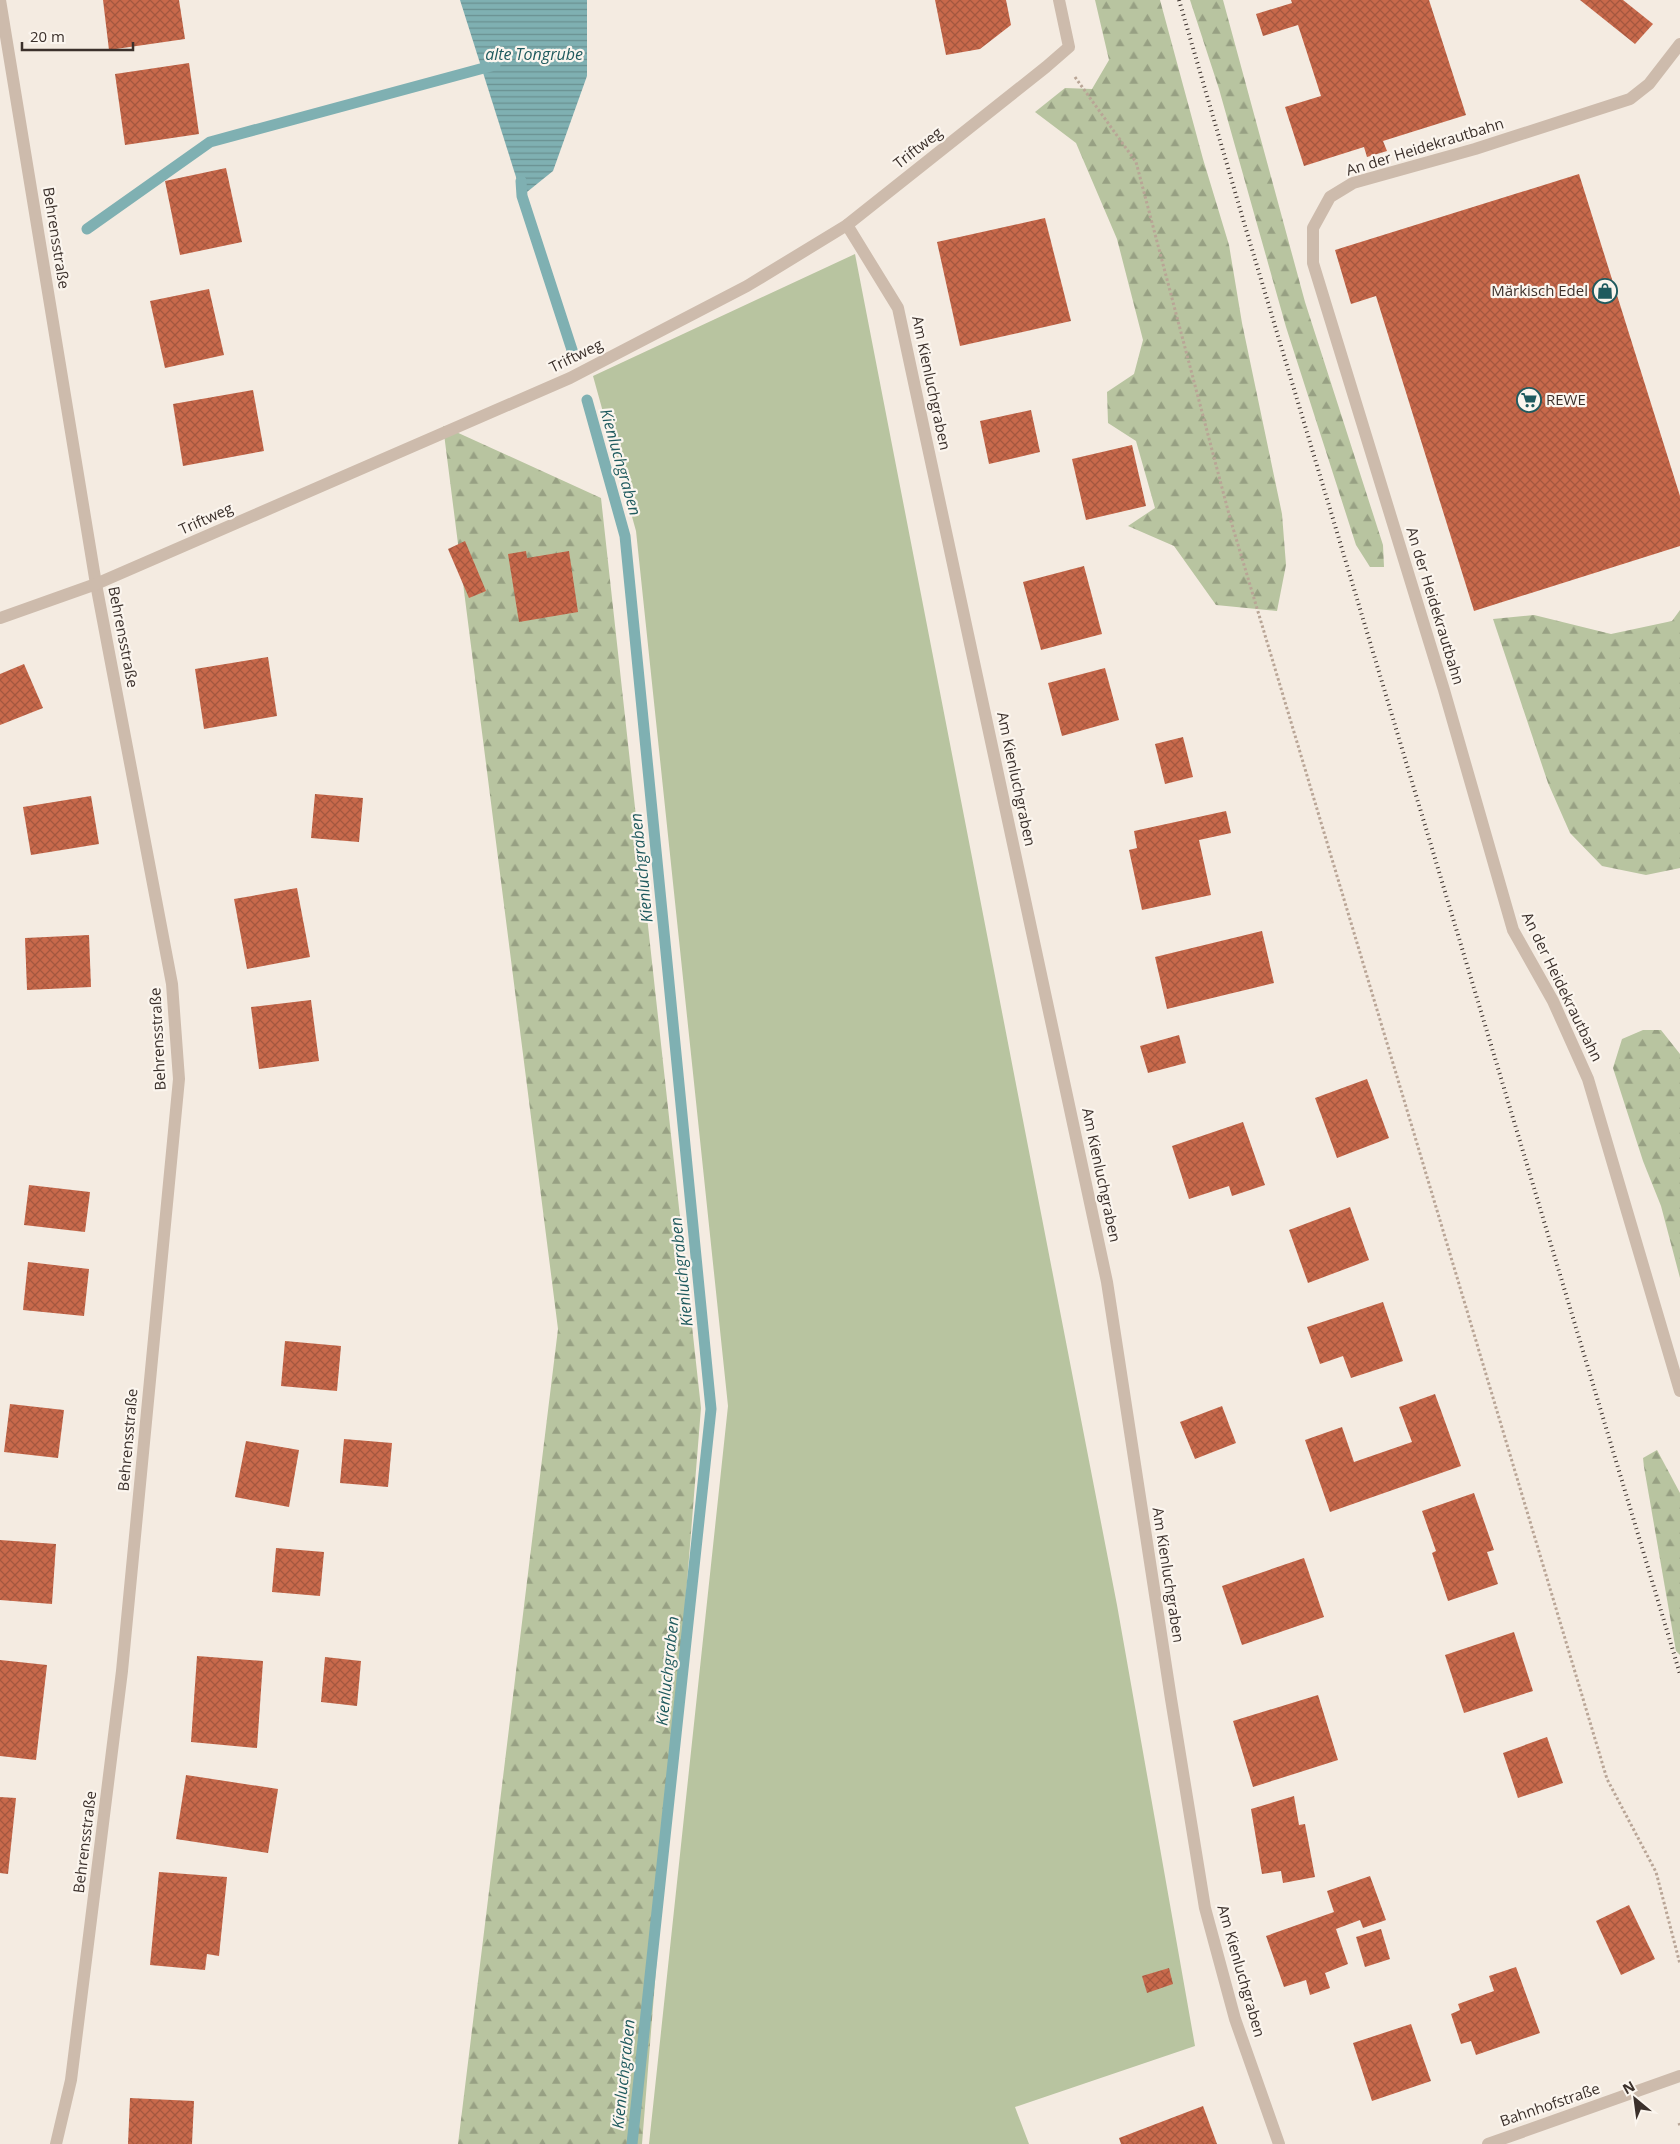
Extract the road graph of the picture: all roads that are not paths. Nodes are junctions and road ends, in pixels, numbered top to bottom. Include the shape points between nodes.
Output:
1 (0, 0) edge
2 (1059, 0) edge
3 (1680, 44) edge
4 (846, 225) junction
5 (96, 584) junction
6 (0, 618) edge
7 (1680, 1391) edge
8 (1680, 2076) edge
9 (56, 2144) edge
10 (1279, 2144) edge
11 (1488, 2144) edge

1 - 5 street, Behrensstraße
2 - 4 street, Triftweg via 1069,47
3 - 7 street, An der Heidekrautbahn via 1649,84 1630,99 1353,184 1330,197 1313,228 1312,263 1444,690 1513,930 1553,1002 1588,1078
4 - 5 street, Triftweg via 747,286 570,378
4 - 10 street, Am Kienluchgraben via 898,308 1107,1282 1205,1908 1236,2019
5 - 6 street, Triftweg
5 - 9 street, Behrensstraße via 172,984 178,1079 122,1671 71,2080
8 - 11 street, Bahnhofstraße

